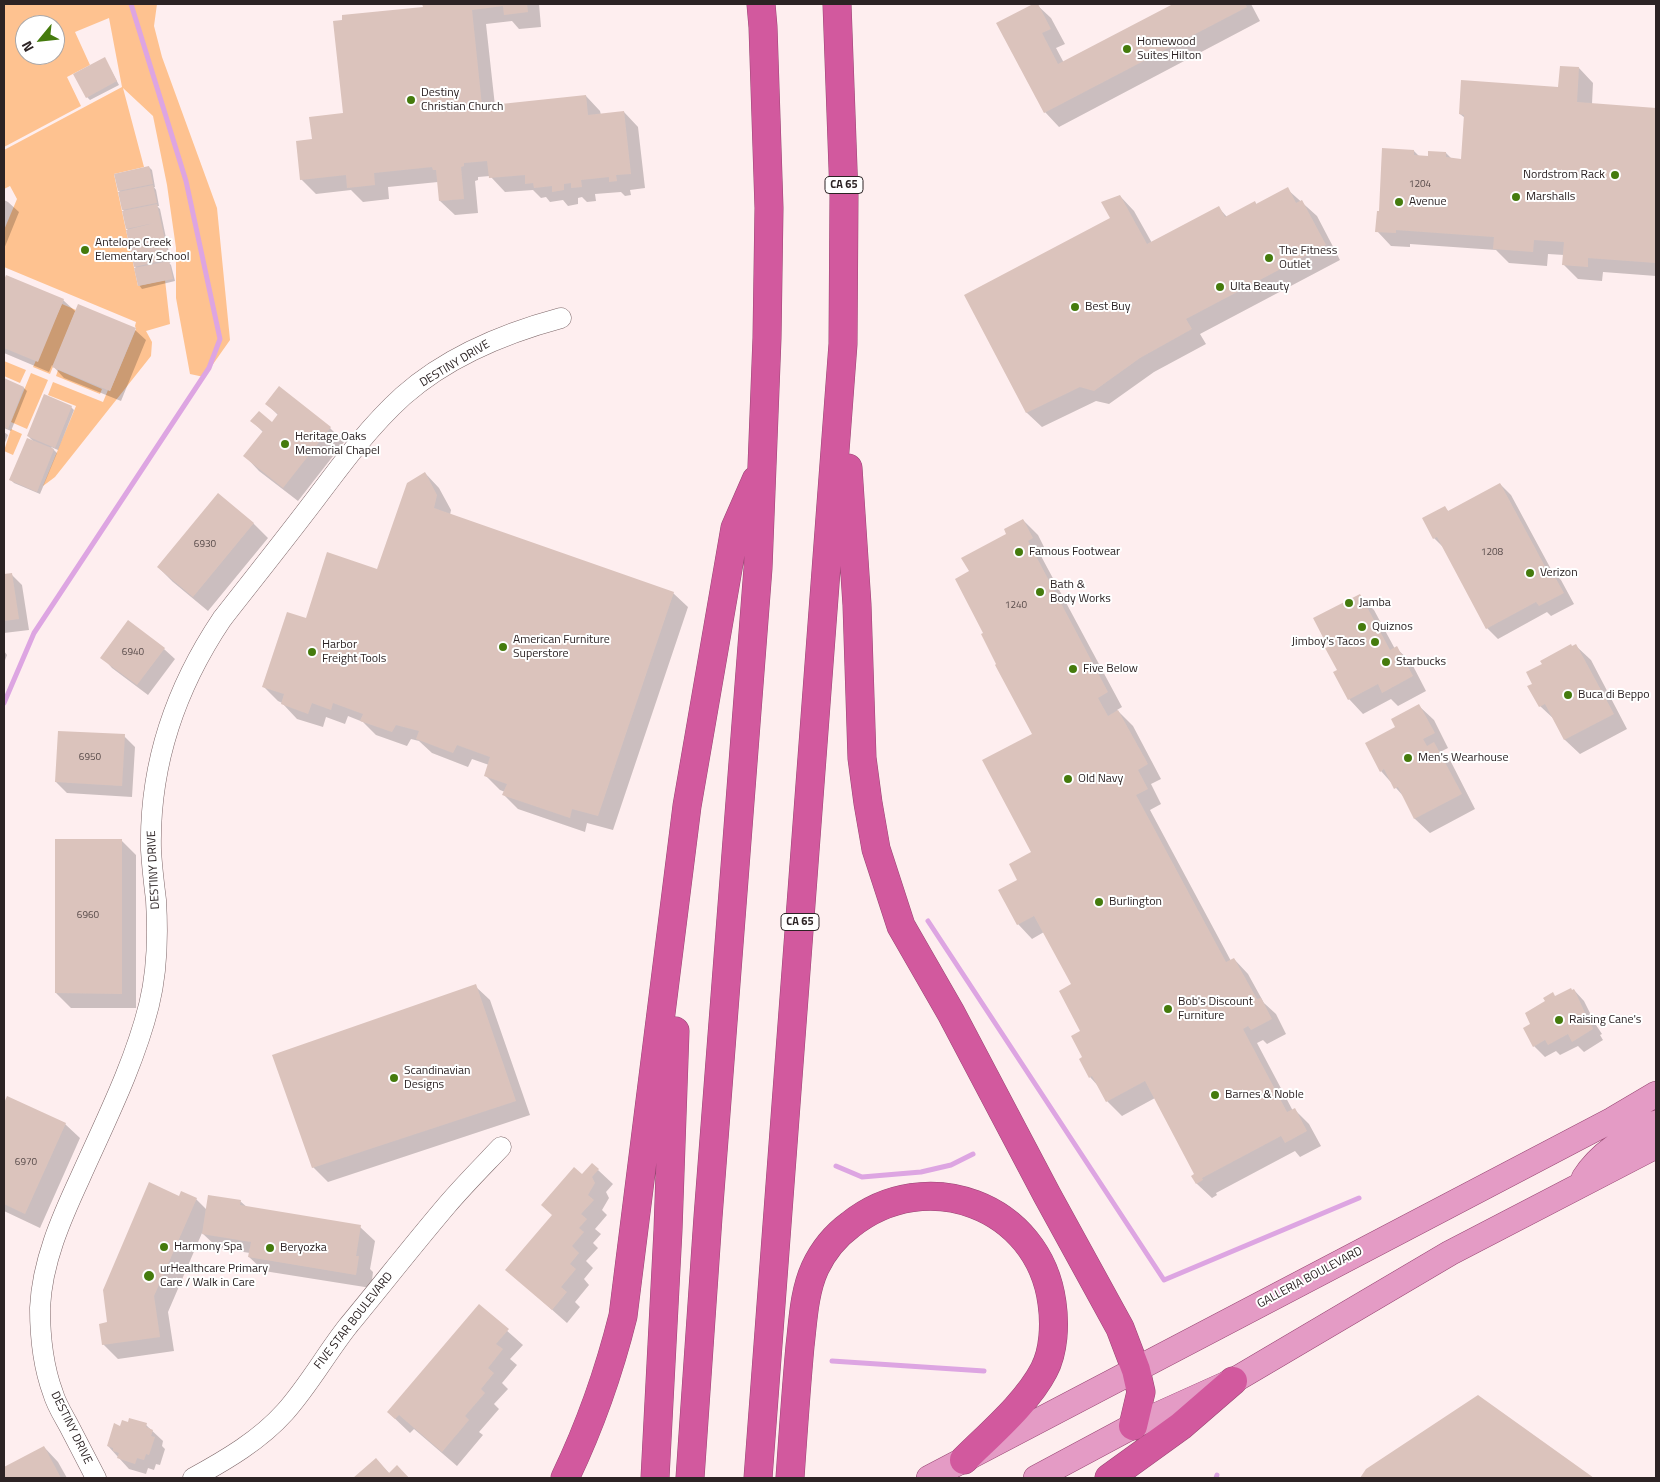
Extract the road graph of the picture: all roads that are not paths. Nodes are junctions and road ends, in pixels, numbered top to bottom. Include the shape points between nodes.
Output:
1 (761, 4) edge
2 (837, 4) edge
3 (562, 318) dead end
4 (841, 366) junction
5 (762, 464) junction
6 (672, 925) junction
7 (1656, 1094) edge
8 (1656, 1123) edge
9 (1656, 1146) edge
10 (501, 1147) dead end
11 (1579, 1186) junction
12 (1136, 1370) junction
13 (1233, 1381) junction
14 (1133, 1426) junction
15 (964, 1460) junction
16 (96, 1478) edge
17 (193, 1478) edge
18 (565, 1478) edge
19 (655, 1478) edge
20 (690, 1478) edge
21 (758, 1478) edge
22 (790, 1478) edge
23 (929, 1478) edge
24 (1036, 1478) edge
25 (1109, 1478) edge

1 - 5 highway via 769,208
2 - 4 highway, CA 65 via 844,196
3 - 16 street, DESTINY DRIVE via 505,336 463,356 404,395 368,431 222,619 180,692 165,737 154,789 151,851 157,936 149,1002 129,1064 51,1248 41,1289 41,1333 47,1375 53,1395
4 - 12 highway via 857,605 862,758 876,849 901,926 1120,1328
4 - 21 highway, CA 65
5 - 6 highway via 735,528 687,806
5 - 20 highway via 758,568
6 - 18 highway via 623,1316 584,1439
6 - 19 highway via 676,1018
7 - 12 main road, GALLERIA BOULEVARD
8 - 11 main road via 1606,1152 1592,1165
9 - 11 main road
10 - 17 street, FIVE STAR BOULEVARD via 448,1204 284,1413 266,1431 222,1463
11 - 13 main road via 1450,1253
12 - 14 highway via 1142,1392
12 - 15 main road, GALLERIA BOULEVARD
13 - 14 main road
13 - 25 highway via 1181,1426
14 - 24 main road
15 - 22 highway via 1032,1391 1045,1368 1054,1318 1051,1291 1043,1268 1030,1247 998,1216 962,1199 926,1195 886,1204 858,1219 832,1242 814,1269 803,1321
15 - 23 main road, GALLERIA BOULEVARD

